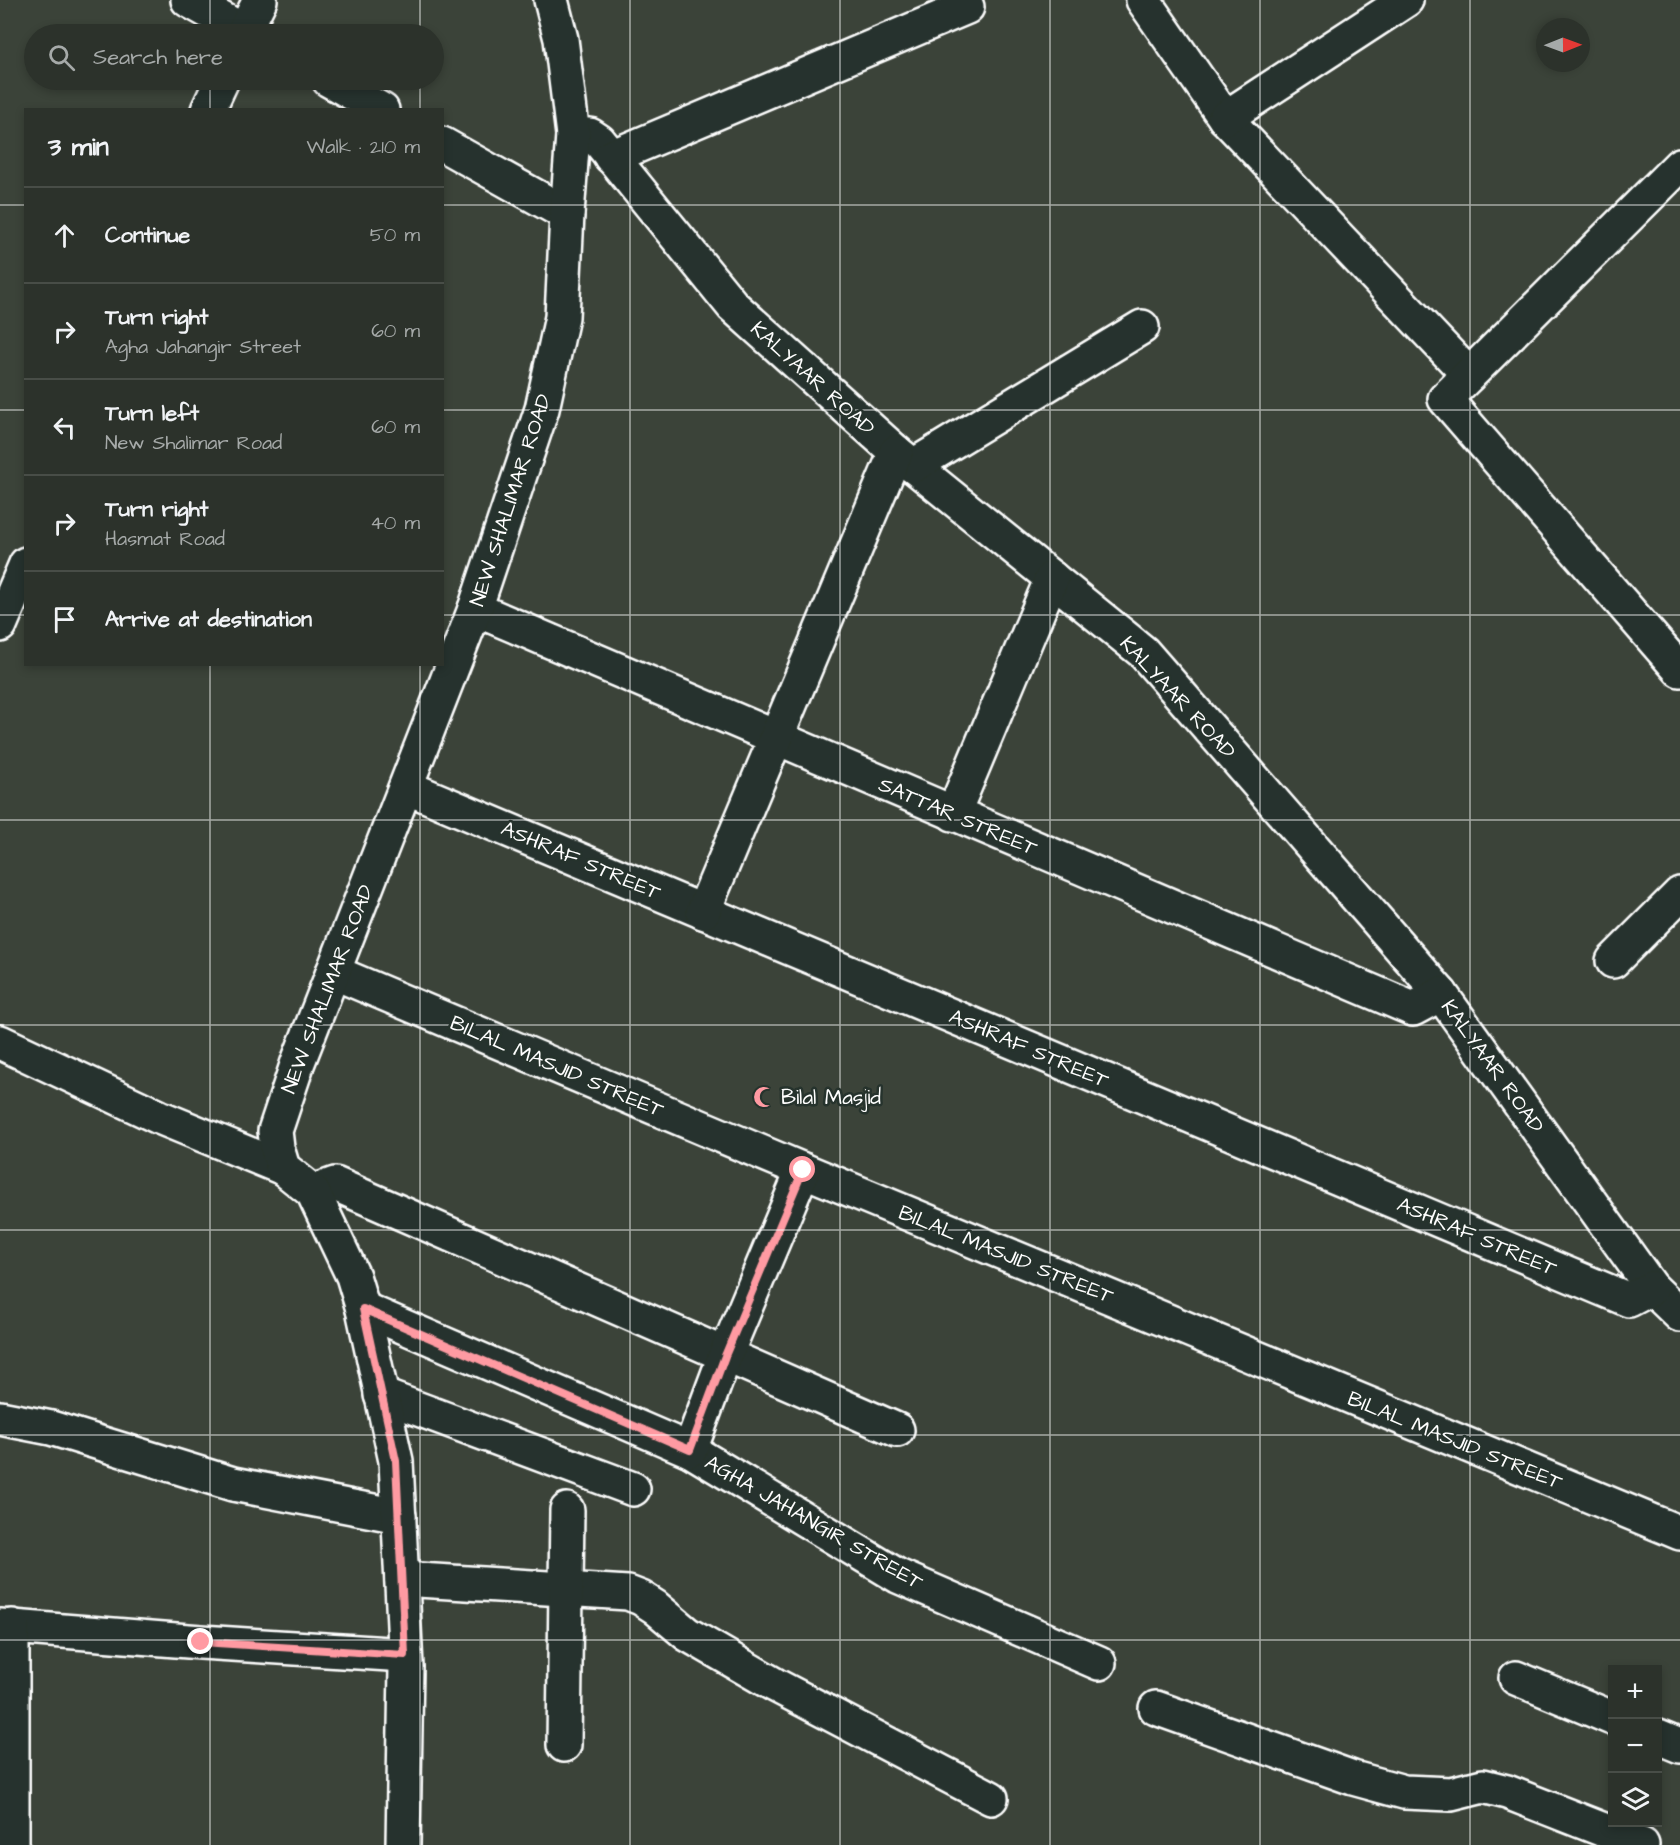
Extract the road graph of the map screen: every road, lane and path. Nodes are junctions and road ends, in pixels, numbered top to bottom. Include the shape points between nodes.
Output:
1 (188, 0) edge
2 (260, 0) edge
3 (551, 0) edge
4 (1143, 0) edge
5 (1406, 0) edge
6 (967, 7) dead end
7 (228, 24) edge
8 (249, 24) edge
9 (217, 90) edge
10 (347, 90) edge
11 (209, 108) edge
12 (378, 108) edge
13 (1225, 118) junction
14 (573, 135) junction
15 (444, 145) edge
16 (611, 157) junction
17 (1680, 165) edge
18 (567, 214) junction
19 (1142, 327) dead end
20 (1469, 375) junction
21 (905, 459) junction
22 (24, 569) edge
23 (1052, 578) junction
24 (475, 609) junction
25 (0, 625) edge
26 (1680, 670) edge
27 (776, 738) junction
28 (406, 787) junction
29 (953, 814) junction
30 (1680, 894) edge
31 (703, 912) junction
32 (1613, 961) dead end
33 (333, 972) junction
34 (1441, 994) junction
35 (0, 1042) edge
36 (283, 1168) junction
37 (803, 1170) junction
38 (313, 1192) junction
39 (1652, 1288) junction
40 (363, 1309) junction
41 (1679, 1311) edge
42 (725, 1356) junction
43 (381, 1395) junction
44 (0, 1418) edge
45 (897, 1430) dead end
46 (690, 1450) junction
47 (633, 1489) dead end
48 (567, 1510) dead end
49 (399, 1516) junction
50 (1680, 1533) edge
51 (402, 1580) junction
52 (566, 1591) junction
53 (6, 1626) edge
54 (405, 1655) junction
55 (1099, 1663) dead end
56 (1516, 1678) dead end
57 (1156, 1708) dead end
58 (1608, 1716) edge
59 (1662, 1739) edge
60 (564, 1745) dead end
61 (1680, 1746) edge
62 (990, 1798) dead end
63 (12, 1845) edge
64 (403, 1845) edge
65 (1642, 1845) edge

1 - 7 street
2 - 8 street
3 - 14 street, NEW SHALIMAR ROAD via 561,39
4 - 13 street
5 - 13 street
6 - 16 street
9 - 11 street
10 - 12 street
13 - 20 street
14 - 16 street, KALYAAR ROAD via 590,135
14 - 18 street, NEW SHALIMAR ROAD
15 - 18 street
16 - 21 street, KALYAAR ROAD via 733,306
17 - 20 street
18 - 24 street, NEW SHALIMAR ROAD via 562,316 542,409
19 - 21 street
20 - 26 street via 1444,399
21 - 23 street, KALYAAR ROAD
21 - 27 street
22 - 25 street
23 - 29 street
23 - 34 street, KALYAAR ROAD via 1143,652
24 - 27 street, SATTAR STREET
24 - 28 street, NEW SHALIMAR ROAD
27 - 29 street, SATTAR STREET
27 - 31 street
28 - 31 street, ASHRAF STREET
28 - 33 street, NEW SHALIMAR ROAD
29 - 34 street, SATTAR STREET via 1413,1009
30 - 32 street
31 - 39 street, ASHRAF STREET via 1629,1300
33 - 36 street, NEW SHALIMAR ROAD via 278,1119 275,1131
33 - 37 street, BILAL MASJID STREET
34 - 39 street, KALYAAR ROAD
35 - 36 street via 159,1117
36 - 38 street
37 - 42 street
37 - 50 street, BILAL MASJID STREET
38 - 40 street via 353,1276
38 - 42 street via 335,1184
39 - 41 street, KALYAAR ROAD
40 - 43 street
40 - 46 street, AGHA JAHANGIR STREET
42 - 45 street
42 - 46 street
43 - 47 street
43 - 49 street via 396,1461
44 - 49 street via 51,1428 233,1484
46 - 55 street, AGHA JAHANGIR STREET via 898,1576
48 - 52 street
49 - 51 street
51 - 52 street
51 - 54 street
52 - 60 street
52 - 62 street via 628,1593 641,1598 687,1634 775,1685
53 - 54 street
53 - 63 street
54 - 64 street
56 - 58 street
57 - 65 street via 1353,1778 1404,1791 1451,1794 1483,1786 1507,1792
59 - 61 street

